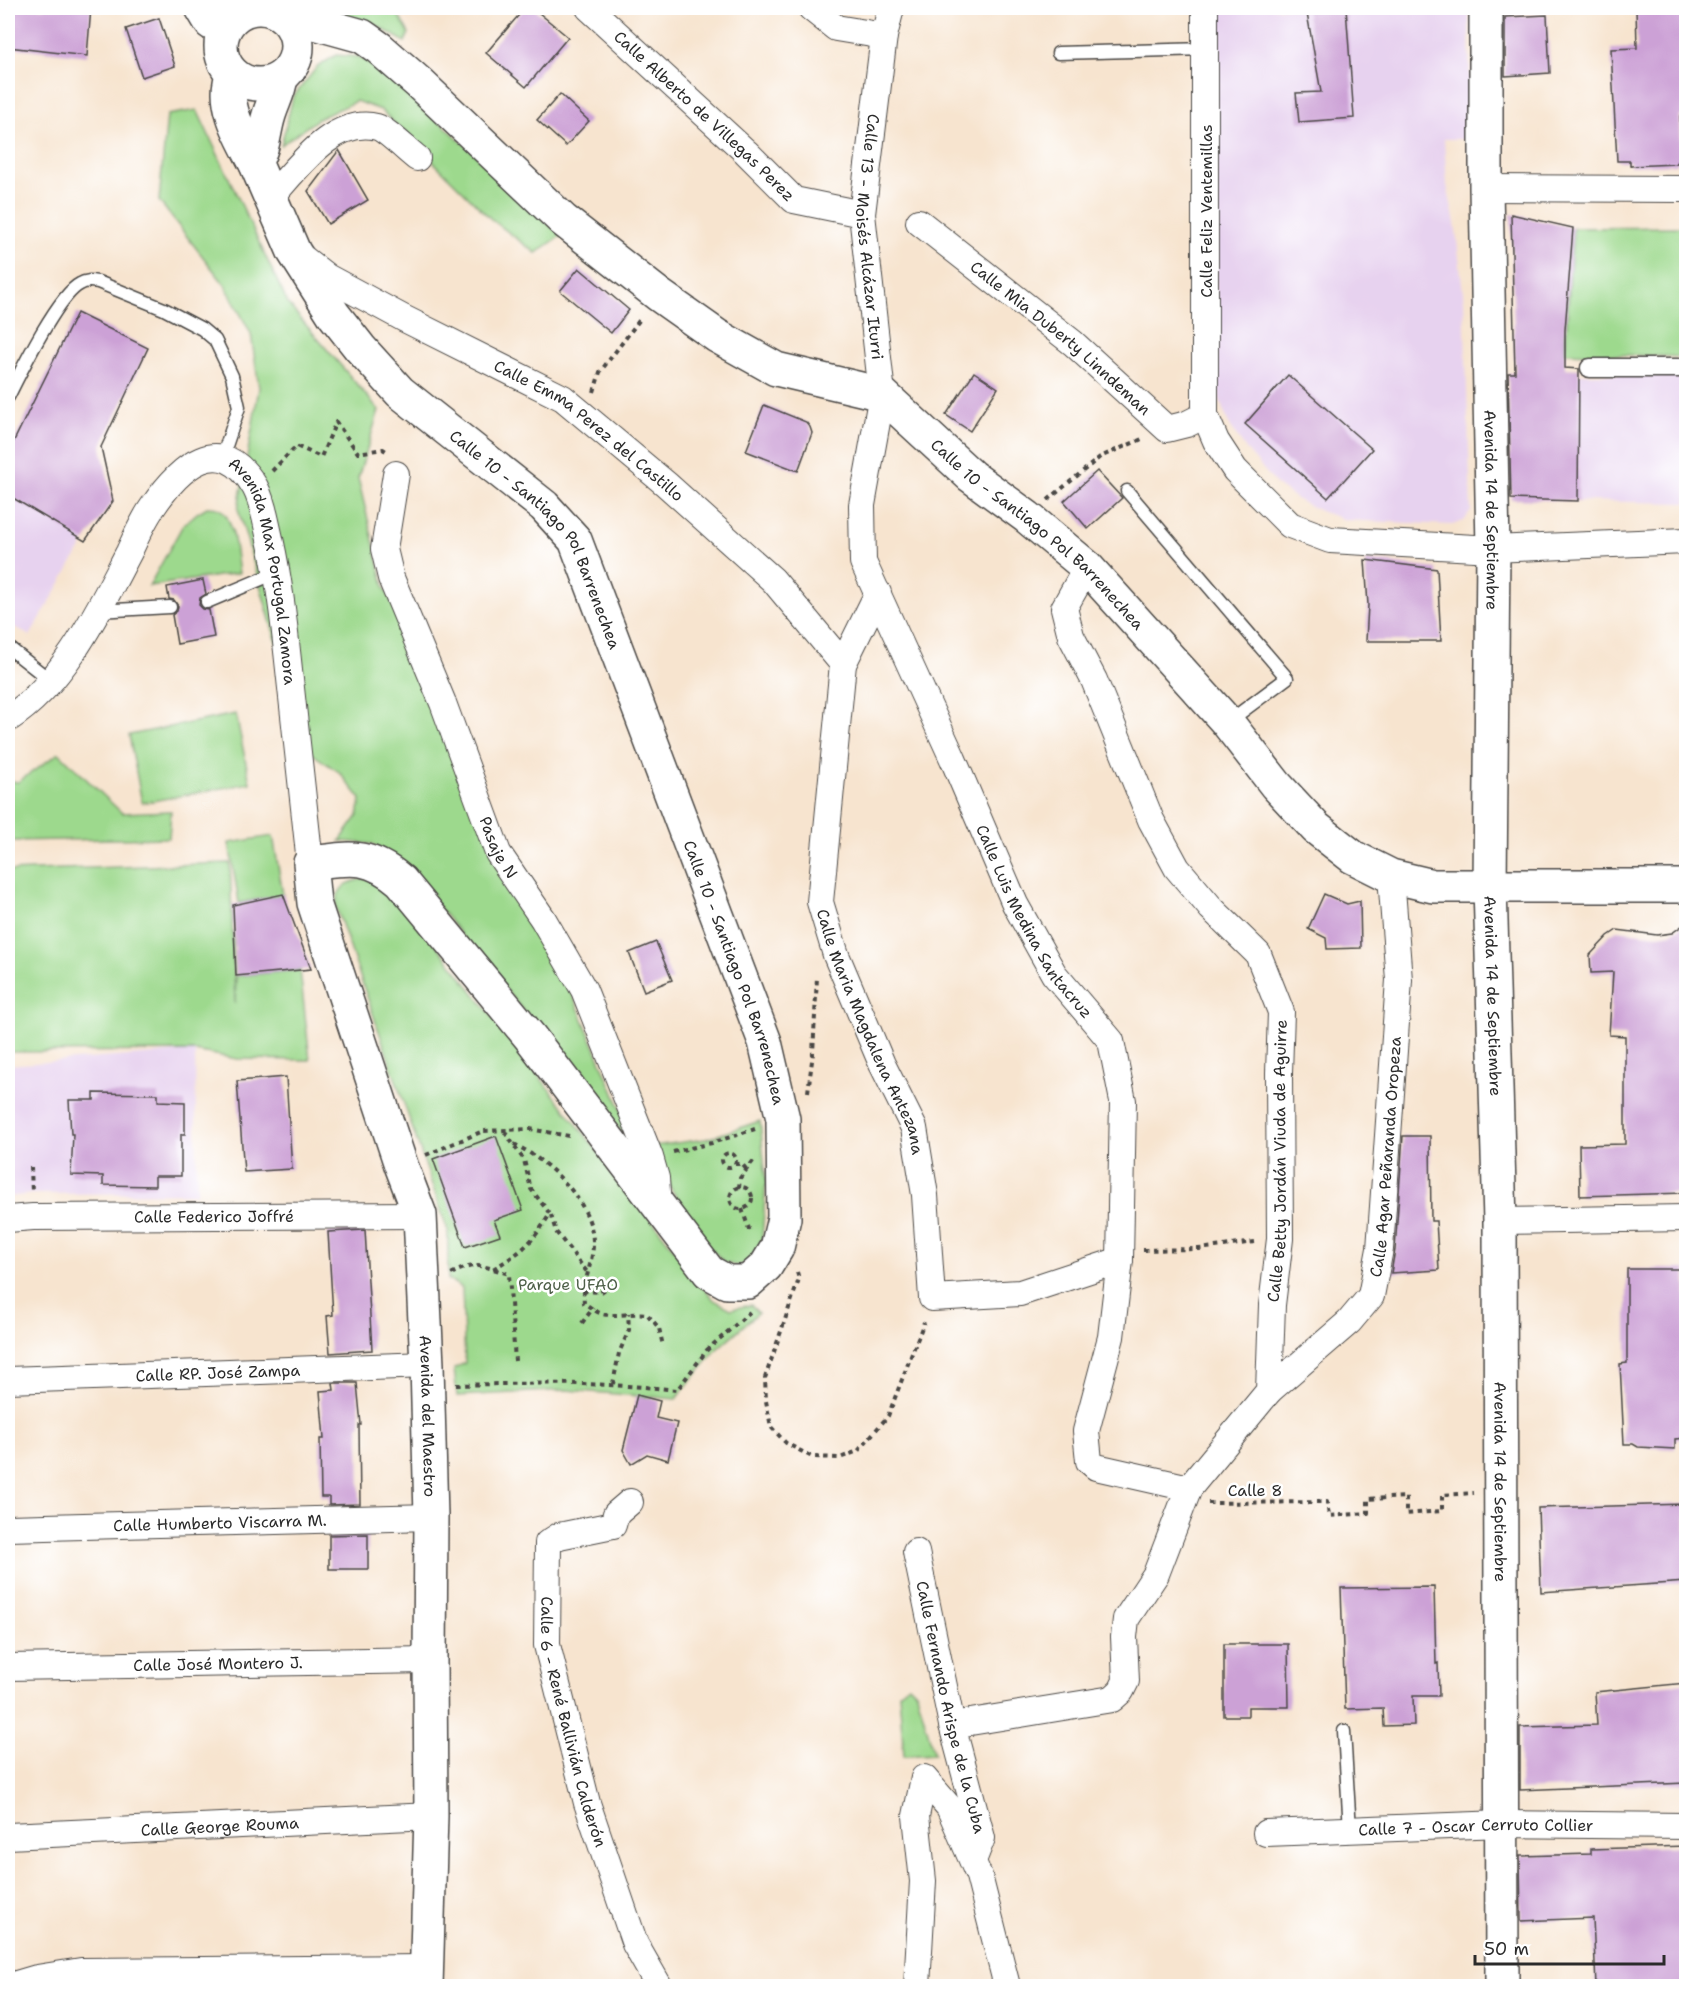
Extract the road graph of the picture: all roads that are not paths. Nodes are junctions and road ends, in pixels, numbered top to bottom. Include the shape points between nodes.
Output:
1 (202, 8) edge
2 (589, 8) edge
3 (811, 8) edge
4 (891, 8) edge
5 (1205, 8) edge
6 (1486, 8) edge
7 (259, 10) edge
8 (224, 30) junction
9 (884, 36) junction
10 (379, 48) junction
11 (1207, 49) junction
12 (1058, 53) dead end
13 (288, 69) junction
14 (233, 74) junction
15 (417, 158) dead end
16 (255, 162) junction
17 (1486, 188) junction
18 (1686, 189) edge
19 (271, 196) junction
20 (862, 214) junction
21 (920, 222) dead end
22 (294, 252) junction
23 (1590, 368) dead end
24 (1686, 368) edge
25 (882, 394) junction
26 (8, 397) edge
27 (1205, 415) junction
28 (222, 458) junction
29 (396, 474) road end
30 (1127, 491) dead end
31 (1686, 541) edge
32 (1493, 549) junction
33 (1088, 567) junction
34 (278, 572) junction
35 (878, 593) junction
36 (207, 602) dead end
37 (170, 607) dead end
38 (97, 611) junction
39 (8, 647) edge
40 (843, 664) junction
41 (51, 681) junction
42 (8, 718) edge
43 (1227, 722) junction
44 (310, 863) junction
45 (1391, 876) junction
46 (1686, 886) edge
47 (1490, 887) junction
48 (658, 1206) junction
49 (420, 1215) junction
50 (1686, 1218) edge
51 (8, 1219) edge
52 (1500, 1221) junction
53 (1120, 1260) junction
54 (428, 1375) junction
55 (8, 1380) edge
56 (1269, 1391) junction
57 (1186, 1495) junction
58 (630, 1502) dead end
59 (431, 1517) junction
60 (8, 1528) edge
61 (916, 1552) dead end
62 (430, 1660) junction
63 (8, 1667) edge
64 (952, 1725) junction
65 (1344, 1731) dead end
66 (431, 1816) junction
67 (1502, 1824) junction
68 (1686, 1826) edge
69 (1350, 1830) junction
70 (1266, 1833) dead end
71 (8, 1836) edge
72 (973, 1861) junction
73 (426, 1977) edge
74 (10, 1986) edge
75 (659, 1986) edge
76 (917, 1986) edge
77 (1007, 1986) edge
78 (1502, 1986) edge

1 - 8 main road via 211,23
2 - 20 street, Calle Alberto de Villegas Perez via 794,200
3 - 9 street via 836,28
4 - 9 street, Calle 13 - Moisés Alcázar Iturri
5 - 11 street, Calle Feliz Ventemillas
6 - 17 main road, Avenida 14 de Septiembre
7 - 8 main road via 240,13
7 - 10 main road, Calle 10 - Santiago Pol Barrenechea via 362,36
7 - 13 main road via 289,22 296,34 298,47
8 - 14 main road via 222,54
9 - 20 street, Calle 13 - Moisés Alcázar Iturri
10 - 13 main road via 321,49
10 - 25 main road, Calle 10 - Santiago Pol Barrenechea via 563,220 717,336 776,369
11 - 12 lane
11 - 27 street, Calle Feliz Ventemillas
13 - 14 main road via 270,83 244,81
13 - 16 main road
14 - 16 main road, Calle 10 - Santiago Pol Barrenechea via 228,84 231,107
15 - 19 street via 379,127 354,126 326,138
16 - 19 main road, Calle 10 - Santiago Pol Barrenechea
17 - 18 street
17 - 32 main road, Avenida 14 de Septiembre
19 - 22 main road, Calle 10 - Santiago Pol Barrenechea
20 - 25 street, Calle 13 - Moisés Alcázar Iturri
21 - 27 street, Calle Mia Duberty Linndeman via 1073,343 1167,429
22 - 40 street, Calle Emma Perez del Castillo via 327,277 563,398 773,580
22 - 48 main road, Calle 10 - Santiago Pol Barrenechea via 334,315 400,392 544,506 575,540 765,1042 783,1119 784,1218 777,1248 766,1266 748,1282 727,1282 709,1272
23 - 24 street
25 - 33 main road, Calle 10 - Santiago Pol Barrenechea via 971,476
25 - 35 street, Calle Luis Medina Santacruz via 862,505 863,562
26 - 28 lane via 27,357 64,299 78,284 98,282 164,309 215,340 232,376 239,407
27 - 32 street via 1235,470 1290,525 1330,540
28 - 34 street, Avenida Max Portugal Zamora via 235,464 256,488
28 - 38 street, Avenida Max Portugal Zamora via 196,461 170,485 152,509
29 - 48 street, Pasaje N via 384,549 391,578 444,703 498,854 543,919 584,990 650,1157
30 - 43 lane via 1287,678
31 - 32 street
32 - 47 main road, Avenida 14 de Septiembre
33 - 43 main road, Calle 10 - Santiago Pol Barrenechea
33 - 56 street, Calle Betty Jordán Viuda de Aguirre via 1065,608 1071,636 1094,680 1151,820 1177,868 1258,954 1281,1012 1280,1239 1272,1305
34 - 36 lane
34 - 44 street, Avenida Max Portugal Zamora
35 - 40 street, Calle Maria Magdalena Antezana
35 - 53 street, Calle Luis Medina Santacruz via 1015,904 1054,974 1111,1041 1123,1101
37 - 38 lane
38 - 41 street, Avenida Max Portugal Zamora
39 - 41 lane
40 - 53 street, Calle Maria Magdalena Antezana via 820,902 836,955 914,1128 926,1196 932,1298 1020,1293
41 - 42 street, Avenida Max Portugal Zamora
43 - 45 main road, Calle 10 - Santiago Pol Barrenechea via 1316,828 1353,857
44 - 48 main road, Calle 10 - Santiago Pol Barrenechea via 370,861 401,881 530,1037
44 - 49 main road, Avenida del Maestro via 314,903
45 - 47 main road, Calle 10 - Santiago Pol Barrenechea via 1433,886
45 - 56 street, Calle Agar Peñaranda Oropeza via 1399,980 1380,1249 1371,1296 1349,1322
46 - 47 main road, Calle 10 - Santiago Pol Barrenechea
47 - 52 main road, Avenida 14 de Septiembre
49 - 51 street, Calle Federico Joffré
49 - 54 main road, Avenida del Maestro
50 - 52 street
52 - 67 main road, Avenida 14 de Septiembre
53 - 57 street, Calle Luis Medina Santacruz via 1111,1337 1086,1431 1089,1461 1096,1467
54 - 55 street, Calle RP. José Zampa
54 - 59 main road, Avenida del Maestro
56 - 57 street
57 - 64 street via 1156,1574 1126,1619 1126,1682 1121,1691 1112,1699
58 - 75 street, Calle 6 - René Ballivián Calderón via 616,1514 613,1525 559,1536 548,1543 547,1646 587,1803 635,1944
59 - 60 street, Calle Humberto Viscarra M.
59 - 62 main road, Avenida del Maestro
61 - 64 street, Calle Fernando Arispe de la Cuba
62 - 63 street, Calle José Montero J.
62 - 66 main road, Avenida del Maestro
64 - 72 street, Calle Fernando Arispe de la Cuba via 982,1838
65 - 69 lane
66 - 71 street, Calle George Rouma
66 - 73 main road, Avenida del Maestro
67 - 68 street, Calle 7 - Oscar Cerruto Collier
67 - 69 street, Calle 7 - Oscar Cerruto Collier
67 - 78 main road, Avenida 14 de Septiembre
69 - 70 street, Calle 7 - Oscar Cerruto Collier
72 - 76 street via 949,1807 924,1778 915,1816 922,1881
72 - 77 street
73 - 74 street via 81,1971

